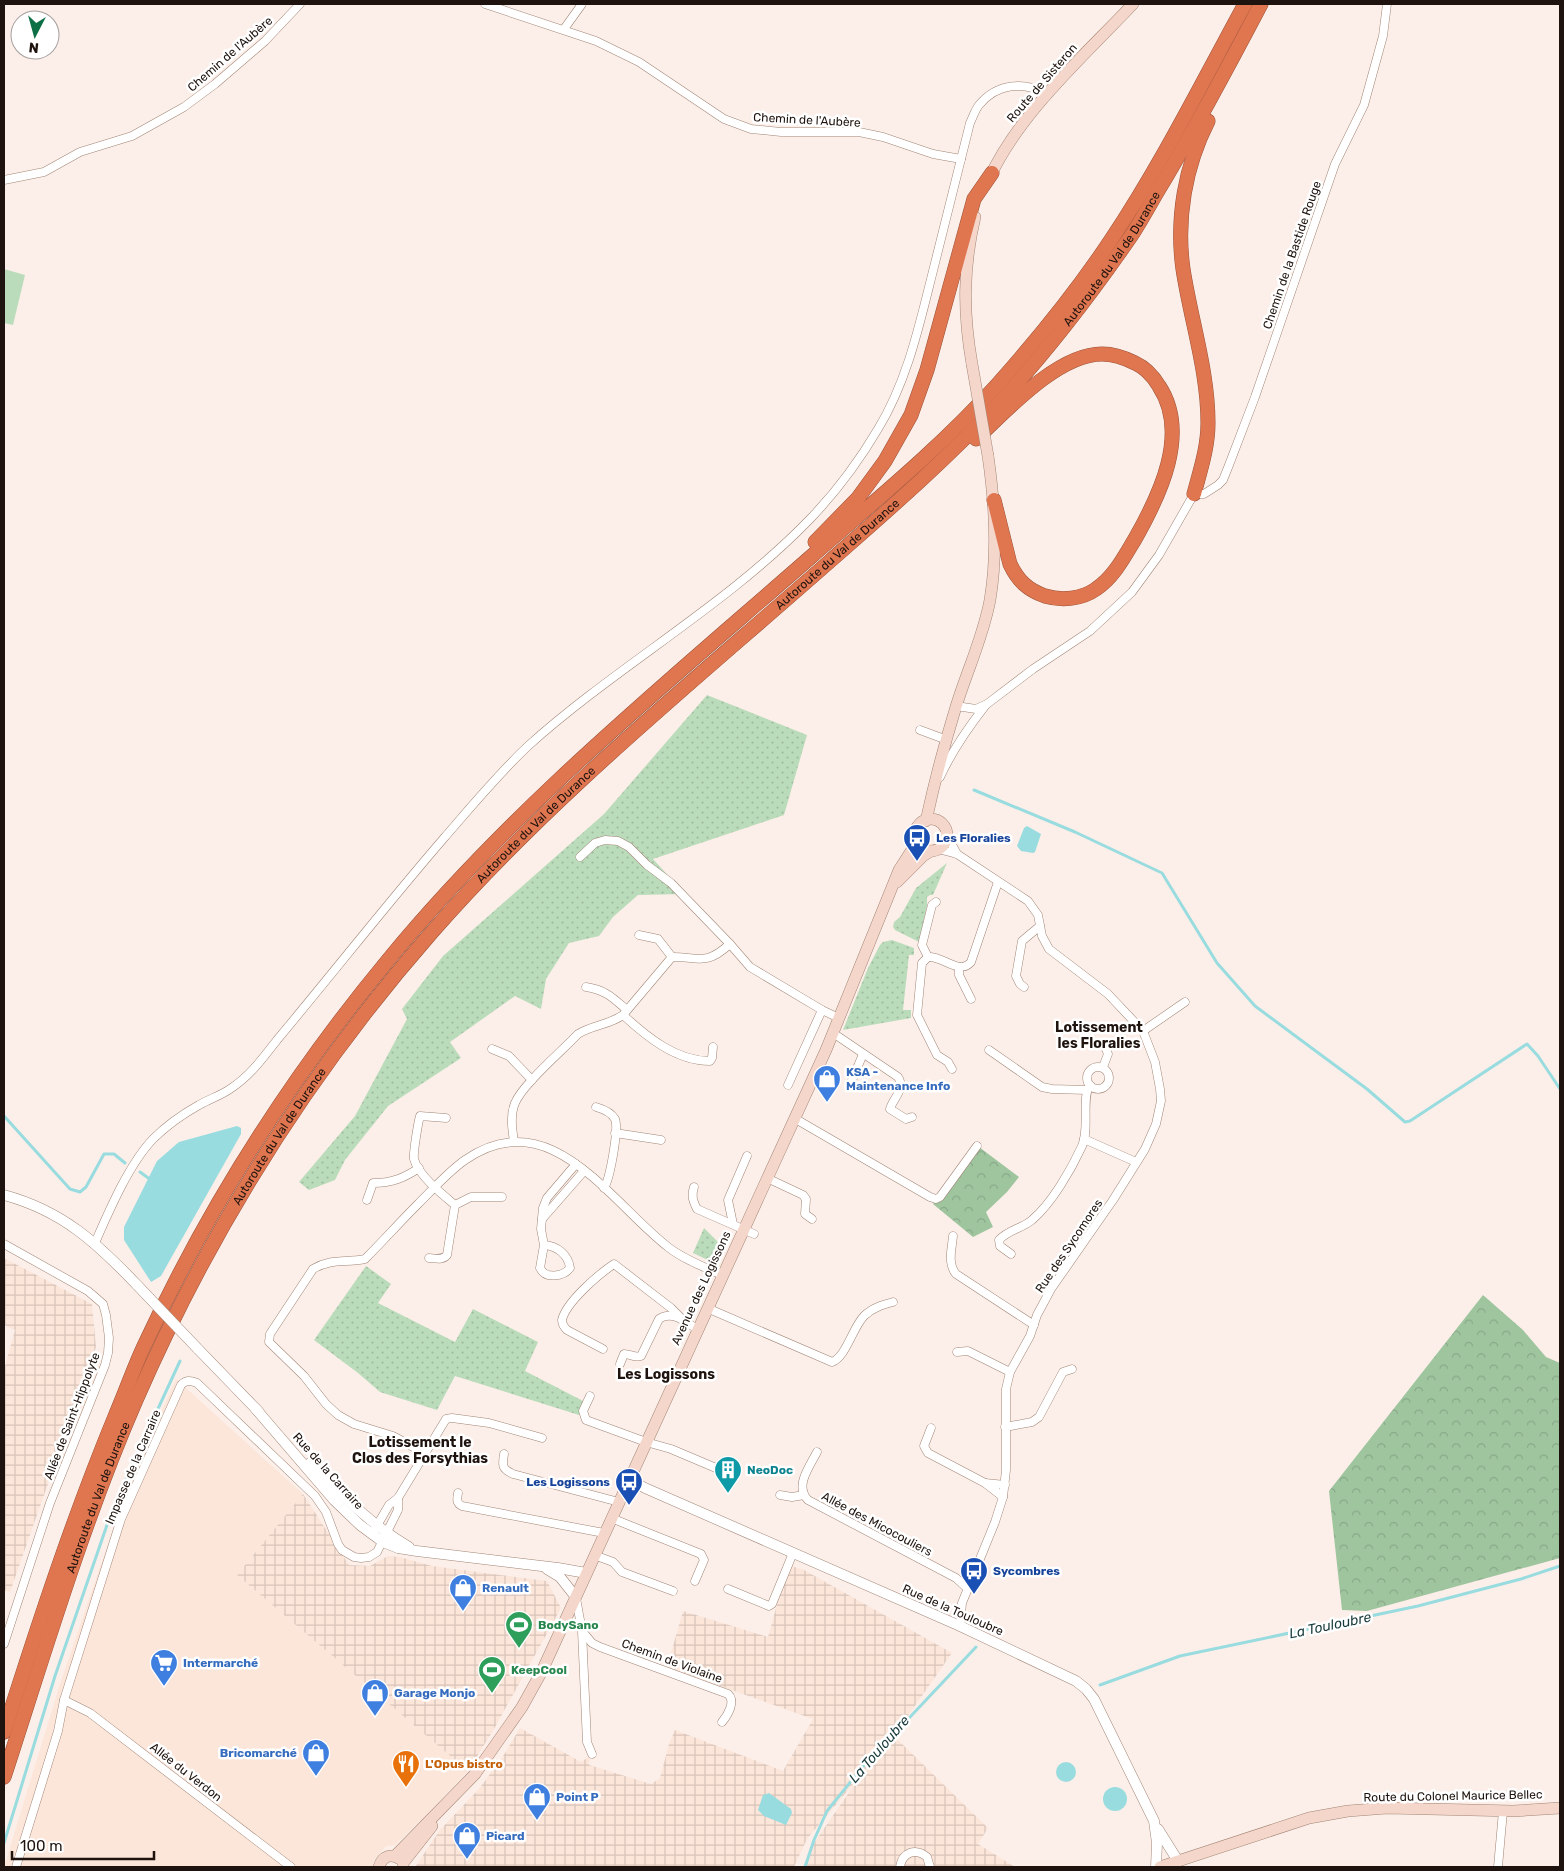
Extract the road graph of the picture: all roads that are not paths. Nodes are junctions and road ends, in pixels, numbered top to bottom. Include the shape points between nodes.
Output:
1 (300, 4) edge
2 (485, 4) edge
3 (582, 4) edge
4 (1132, 4) edge
5 (1245, 4) edge
6 (1261, 4) edge
7 (1268, 4) edge
8 (1388, 4) edge
9 (564, 29) junction
10 (1048, 94) junction
11 (961, 159) junction
12 (992, 173) junction
13 (4, 180) edge
14 (1194, 494) junction
15 (994, 500) junction
16 (886, 511) junction
17 (987, 704) junction
18 (955, 707) junction
19 (920, 730) dead end
20 (946, 740) junction
21 (562, 777) junction
22 (931, 797) junction
23 (931, 820) junction
24 (947, 836) junction
25 (917, 842) junction
26 (934, 850) junction
27 (957, 854) junction
28 (580, 857) dead end
29 (998, 882) junction
30 (894, 885) junction
31 (936, 902) dead end
32 (1040, 926) junction
33 (639, 935) dead end
34 (730, 944) junction
35 (672, 957) junction
36 (928, 957) junction
37 (959, 968) junction
38 (586, 987) dead end
39 (1024, 988) dead end
40 (971, 999) dead end
41 (1185, 1002) dead end
42 (822, 1010) junction
43 (625, 1013) junction
44 (839, 1018) junction
45 (1143, 1031) junction
46 (833, 1034) junction
47 (714, 1048) dead end
48 (492, 1049) dead end
49 (1106, 1049) dead end
50 (989, 1050) dead end
51 (864, 1054) junction
52 (1103, 1067) junction
53 (952, 1069) dead end
54 (532, 1080) junction
55 (788, 1085) dead end
56 (850, 1085) dead end
57 (1088, 1087) junction
58 (596, 1107) dead end
59 (912, 1117) dead end
60 (446, 1118) dead end
61 (794, 1118) junction
62 (615, 1133) junction
63 (1084, 1139) junction
64 (662, 1140) dead end
65 (514, 1141) junction
66 (977, 1146) dead end
67 (747, 1156) dead end
68 (1136, 1162) junction
69 (576, 1164) junction
70 (419, 1168) junction
71 (584, 1172) junction
72 (767, 1178) junction
73 (434, 1187) junction
74 (694, 1187) dead end
75 (604, 1188) junction
76 (4, 1195) edge
77 (502, 1197) dead end
78 (367, 1200) dead end
79 (455, 1206) junction
80 (542, 1219) junction
81 (812, 1219) dead end
82 (743, 1229) junction
83 (953, 1236) dead end
84 (95, 1243) junction
85 (4, 1244) edge
86 (544, 1245) junction
87 (1011, 1254) dead end
88 (428, 1258) dead end
89 (722, 1275) junction
90 (893, 1302) dead end
91 (707, 1308) junction
92 (682, 1319) junction
93 (1034, 1325) junction
94 (697, 1329) junction
95 (603, 1349) dead end
96 (956, 1352) dead end
97 (620, 1364) dead end
98 (1072, 1368) dead end
99 (1010, 1372) junction
100 (590, 1396) dead end
101 (255, 1408) junction
102 (1005, 1427) junction
103 (932, 1428) dead end
104 (542, 1438) dead end
105 (646, 1442) junction
106 (817, 1452) dead end
107 (424, 1453) junction
108 (504, 1454) dead end
109 (723, 1471) dead end
110 (629, 1479) junction
111 (985, 1483) junction
112 (1005, 1485) junction
113 (458, 1492) dead end
114 (804, 1494) junction
115 (780, 1495) dead end
116 (1004, 1497) junction
117 (398, 1498) junction
118 (619, 1502) junction
119 (611, 1518) junction
120 (375, 1530) junction
121 (604, 1533) junction
122 (385, 1538) junction
123 (793, 1553) junction
124 (594, 1555) junction
125 (539, 1566) junction
126 (586, 1573) junction
127 (972, 1577) junction
128 (956, 1578) junction
129 (695, 1581) dead end
130 (728, 1589) dead end
131 (968, 1589) junction
132 (673, 1592) dead end
133 (575, 1596) junction
134 (962, 1603) junction
135 (947, 1620) junction
136 (960, 1626) junction
137 (582, 1632) junction
138 (4, 1644) edge
139 (64, 1700) junction
140 (722, 1722) dead end
141 (4, 1732) edge
142 (592, 1754) dead end
143 (4, 1777) edge
144 (1560, 1808) edge
145 (1503, 1811) junction
146 (1154, 1821) junction
147 (1176, 1862) junction
148 (402, 1864) edge
149 (16, 1867) edge
150 (291, 1867) edge
151 (379, 1867) edge
152 (900, 1867) edge
153 (930, 1867) edge
154 (1158, 1867) edge
155 (1498, 1867) edge

1 - 13 street, Chemin de l'Aubère via 266,41 176,112 132,136 80,152 44,172
2 - 9 street, Chemin de l'Aubère
3 - 9 street
4 - 10 main road, Route de Sisteron
5 - 21 highway, Autoroute du Val de Durance via 1114,235 1052,321 994,388 874,503
6 - 16 highway, Autoroute du Val de Durance via 1190,136 1132,234 1047,349 947,456
7 - 14 highway via 1204,129 1185,189 1181,228 1183,268 1208,406 1206,444
8 - 14 street, Chemin de la Bastide Rouge via 1383,36 1364,105 1336,164 1230,465 1218,486 1204,494
9 - 11 street, Chemin de l'Aubère via 639,62 724,118 751,129 859,132
10 - 11 street via 1035,87 1013,86 999,89 986,98 977,107 970,123
10 - 12 main road, Route de Sisteron via 1018,131
11 - 84 street via 912,353 880,427 839,487 775,552 585,698 526,748 420,866 257,1067 230,1089 170,1124 152,1140 136,1160
12 - 15 main road, Route de Sisteron, bridge via 975,219 966,266 965,312
12 - 21 highway via 974,199 927,370 911,415 885,461 832,526 607,728
14 - 17 street via 1159,555 1132,592 1090,631 1033,668
15 - 16 highway via 1010,564 1029,589 1050,597 1074,598 1085,596 1105,582 1117,569 1143,525 1170,458 1171,412 1167,398 1151,374 1124,358 1103,354 1083,357 1060,368 1023,395 929,482
15 - 18 main road, Route de Sisteron via 990,601
16 - 143 highway, Autoroute du Val de Durance via 623,741 513,846 434,930 371,1004 302,1098 216,1239 136,1400 68,1582
17 - 18 street via 976,708
17 - 22 street via 951,753
18 - 20 main road
19 - 20 street
20 - 22 main road
21 - 141 highway, Autoroute du Val de Durance via 443,897 389,958 289,1091 196,1242 144,1346 92,1472
22 - 23 main road
23 - 24 main road via 944,826
23 - 25 main road via 918,827
24 - 26 main road via 944,844
24 - 27 street
25 - 26 main road via 922,848
25 - 30 main road, Avenue des Logissons via 899,870
26 - 27 street
26 - 30 main road, Avenue des Logissons via 923,856
27 - 29 street
28 - 34 street via 595,843 606,840 629,846 671,883
29 - 32 street via 1028,901 1038,915
29 - 37 street via 971,962
30 - 44 main road, Avenue des Logissons
31 - 36 street via 932,904 922,941
32 - 39 street via 1022,941 1016,976
32 - 45 street via 1049,949 1108,994
33 - 35 street via 658,939
34 - 35 street via 717,955 705,959
34 - 42 street via 750,967
35 - 43 street
36 - 37 street
36 - 53 street via 922,963 918,1015 937,1055
37 - 40 street via 959,975
38 - 43 street via 607,993
41 - 45 street
42 - 44 street
42 - 55 street
43 - 47 street via 654,1041 672,1052 710,1061
43 - 54 street via 615,1021 578,1034
44 - 46 main road, Avenue des Logissons
45 - 68 street, Rue des Sycomores via 1155,1062 1161,1101 1156,1124
46 - 51 street
46 - 61 main road, Avenue des Logissons
48 - 54 street via 509,1056
49 - 52 street via 1108,1054
50 - 57 street via 1042,1087
51 - 56 street
51 - 59 street via 898,1077 902,1087 890,1109 906,1119
52 - 57 street via 1089,1070
52 - 57 street via 1109,1073 1108,1083 1100,1089
54 - 65 street via 518,1096 513,1109
57 - 63 street
58 - 62 street via 614,1118
60 - 70 street via 420,1116 414,1159
61 - 66 street via 936,1199
61 - 72 main road, Avenue des Logissons
62 - 64 street
62 - 75 street via 610,1175
63 - 68 street
63 - 87 street via 1052,1199 1031,1221 999,1240 1000,1246
65 - 69 street via 556,1150
65 - 73 street via 490,1146 466,1160
67 - 82 street via 728,1200
68 - 93 street, Rue des Sycomores via 1051,1289
69 - 71 street
69 - 80 street via 547,1198
70 - 73 street
70 - 78 street via 388,1183 373,1183
71 - 75 street
71 - 80 street
72 - 81 street via 803,1195 806,1214
72 - 82 main road, Avenue des Logissons
73 - 79 street
73 - 107 street via 365,1259 335,1260 313,1269 270,1334 269,1342 338,1415 354,1424 393,1436
74 - 82 street via 691,1194 698,1209
75 - 89 street via 669,1248
76 - 84 street via 58,1217
77 - 79 street via 472,1197
79 - 88 street via 446,1255 440,1259
80 - 86 street
82 - 89 main road, Avenue des Logissons
83 - 93 street via 950,1260 956,1274
84 - 101 street, bridge
85 - 138 street, Allée de Saint-Hippolyte via 98,1298 103,1304 109,1338 106,1365 50,1503
86 - 86 street via 541,1271 556,1276 567,1272 570,1268 566,1256 552,1246
89 - 91 main road, Avenue des Logissons
90 - 91 street via 871,1310 863,1317 839,1358 832,1362
91 - 94 main road, Avenue des Logissons
92 - 94 street
92 - 95 street via 614,1264 574,1298 562,1319 567,1330
92 - 97 street via 671,1315 659,1318 641,1356 635,1358 624,1354
93 - 99 street, Rue des Sycomores
94 - 105 main road, Avenue des Logissons
96 - 99 street via 968,1351
98 - 102 street via 1063,1372 1039,1417 1032,1422
99 - 102 street, Rue des Sycomores
100 - 105 street via 584,1411 586,1420
101 - 120 street, Rue de la Carraire via 365,1516
101 - 120 street, Rue de la Carraire via 334,1500
102 - 112 street, Rue des Sycomores
103 - 111 street via 924,1446 928,1453
104 - 107 street via 490,1423 452,1418 442,1423
105 - 109 street
105 - 110 main road, Avenue des Logissons
106 - 114 street, Allée des Micocouliers via 802,1483
107 - 117 street
108 - 118 street via 504,1470 513,1474
110 - 118 main road, Avenue des Logissons
110 - 123 street, Rue de la Touloubre
111 - 112 street
111 - 116 street
112 - 116 street, Rue des Sycomores
113 - 121 street via 457,1500 462,1506
114 - 115 street
114 - 128 street, Allée des Micocouliers via 808,1500
116 - 127 street, Rue des Sycomores
117 - 120 street via 389,1505
117 - 122 street via 398,1510
118 - 119 main road, Avenue des Logissons
119 - 121 main road, Avenue des Logissons
119 - 129 street via 701,1554 704,1560
120 - 122 street, Rue de la Carraire
121 - 124 main road, Avenue des Logissons
122 - 125 street, Rue de la Carraire via 398,1548
122 - 139 street, Impasse de la Carraire via 377,1552 369,1557 354,1557 342,1550 326,1512 315,1496 197,1383 185,1381 121,1519
123 - 130 street via 770,1606
123 - 135 street, Rue de la Touloubre
124 - 126 main road, Avenue des Logissons
124 - 132 street via 613,1562 622,1572
125 - 126 street, Rue de la Carraire
125 - 133 street, Rue de la Carraire via 560,1577
126 - 133 main road, Avenue des Logissons
127 - 128 street
127 - 131 street, Rue des Sycomores
128 - 131 street, Allée des Micocouliers
131 - 134 street, Rue des Sycomores
133 - 137 street
133 - 148 main road, Avenue des Logissons via 542,1671 522,1707 475,1774 455,1794
134 - 135 street
134 - 136 street
135 - 136 street, Rue de la Touloubre
136 - 146 street, Rue de la Touloubre via 1076,1681 1086,1689 1094,1699
137 - 140 street, Chemin de Violaine via 600,1647 728,1694 732,1702
137 - 142 street via 587,1742
139 - 149 street, Impasse de la Carraire via 58,1731
139 - 150 street, Allée du Verdon via 90,1713
144 - 145 main road, Route du Colonel Maurice Bellec
145 - 147 main road, Route du Colonel Maurice Bellec via 1386,1808 1348,1811 1309,1818
145 - 155 street
146 - 147 street
146 - 154 street, Rue de la Touloubre
147 - 154 main road, Route du Colonel Maurice Bellec
148 - 151 main road, Avenue des Logissons via 384,1858
152 - 153 street via 905,1856 913,1852 927,1857

